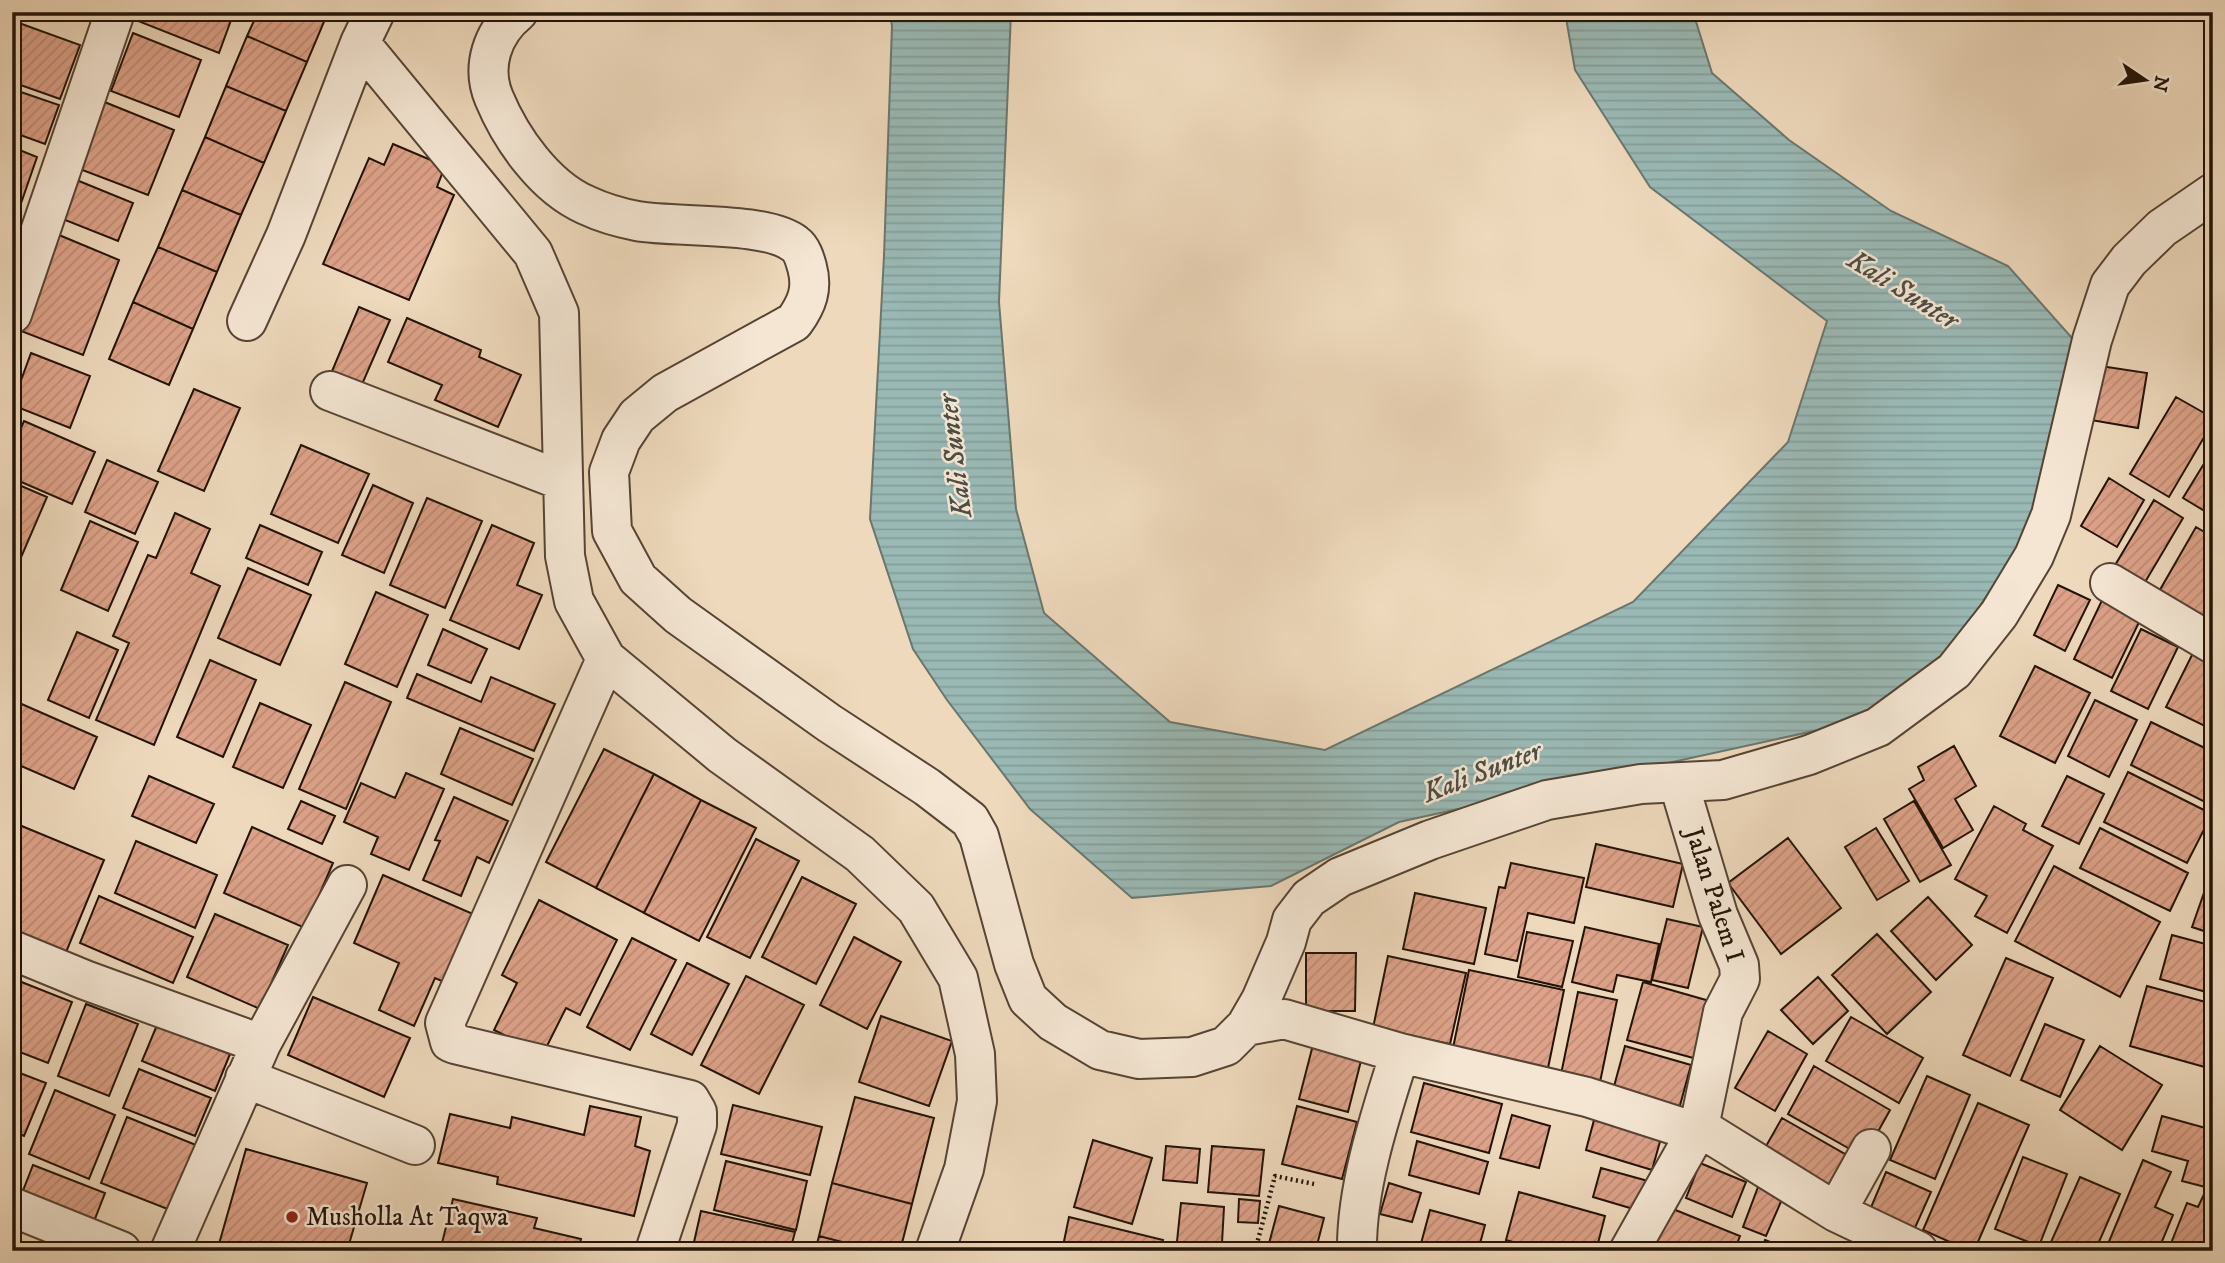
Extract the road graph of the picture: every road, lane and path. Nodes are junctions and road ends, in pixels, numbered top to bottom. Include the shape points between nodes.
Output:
1 (115, 12) edge
2 (518, 12) edge
3 (368, 28) edge
4 (2213, 193) edge
5 (12, 314) edge
6 (247, 321) dead end
7 (330, 391) dead end
8 (563, 481) junction
9 (2110, 583) dead end
10 (2213, 644) edge
11 (606, 659) junction
12 (1679, 784) junction
13 (347, 885) dead end
14 (12, 950) edge
15 (1246, 1026) junction
16 (1400, 1053) junction
17 (253, 1061) junction
18 (1698, 1129) junction
19 (415, 1145) dead end
20 (1871, 1149) dead end
21 (1363, 1195) junction
22 (12, 1207) edge
23 (1836, 1212) junction
24 (121, 1251) edge
25 (170, 1251) edge
26 (655, 1251) edge
27 (935, 1251) edge
28 (1255, 1251) edge
29 (1357, 1251) edge
30 (1629, 1251) edge
31 (1918, 1251) edge

1 - 5 street
2 - 15 street via 492,46 490,88 502,118 559,190 587,206 638,221 779,237 796,244 810,278 806,305 794,322 665,393 637,416 621,440 609,472 612,531 638,579 678,615 970,820 979,836 1014,964 1028,999 1043,1015 1100,1050 1139,1059 1192,1058 1226,1046
3 - 6 street
3 - 8 street via 533,253 559,313
4 - 12 street via 2162,228 2110,285 2092,340 2051,515 2034,556 1999,614 1954,671 1878,727 1855,737 1723,780
7 - 8 street
8 - 11 street via 565,556 574,601
9 - 10 street
11 - 26 street via 445,1023 450,1042 455,1044 690,1100 697,1112 697,1125
11 - 27 street via 722,755 860,855 916,908 958,978 975,1054 977,1101 964,1169
12 - 15 street via 1641,785 1547,800 1340,877 1309,898 1292,920
12 - 18 street, Jalan Palem I via 1740,979 1723,1012
13 - 17 street
14 - 17 street
15 - 16 street via 1284,1019
16 - 18 street via 1587,1097
16 - 21 street via 1375,1131
17 - 19 street
17 - 25 street
18 - 23 street
18 - 30 street, Jalan Palem I
20 - 23 street
21 - 28 path via 1275,1177
21 - 29 street
22 - 24 street
23 - 31 street

